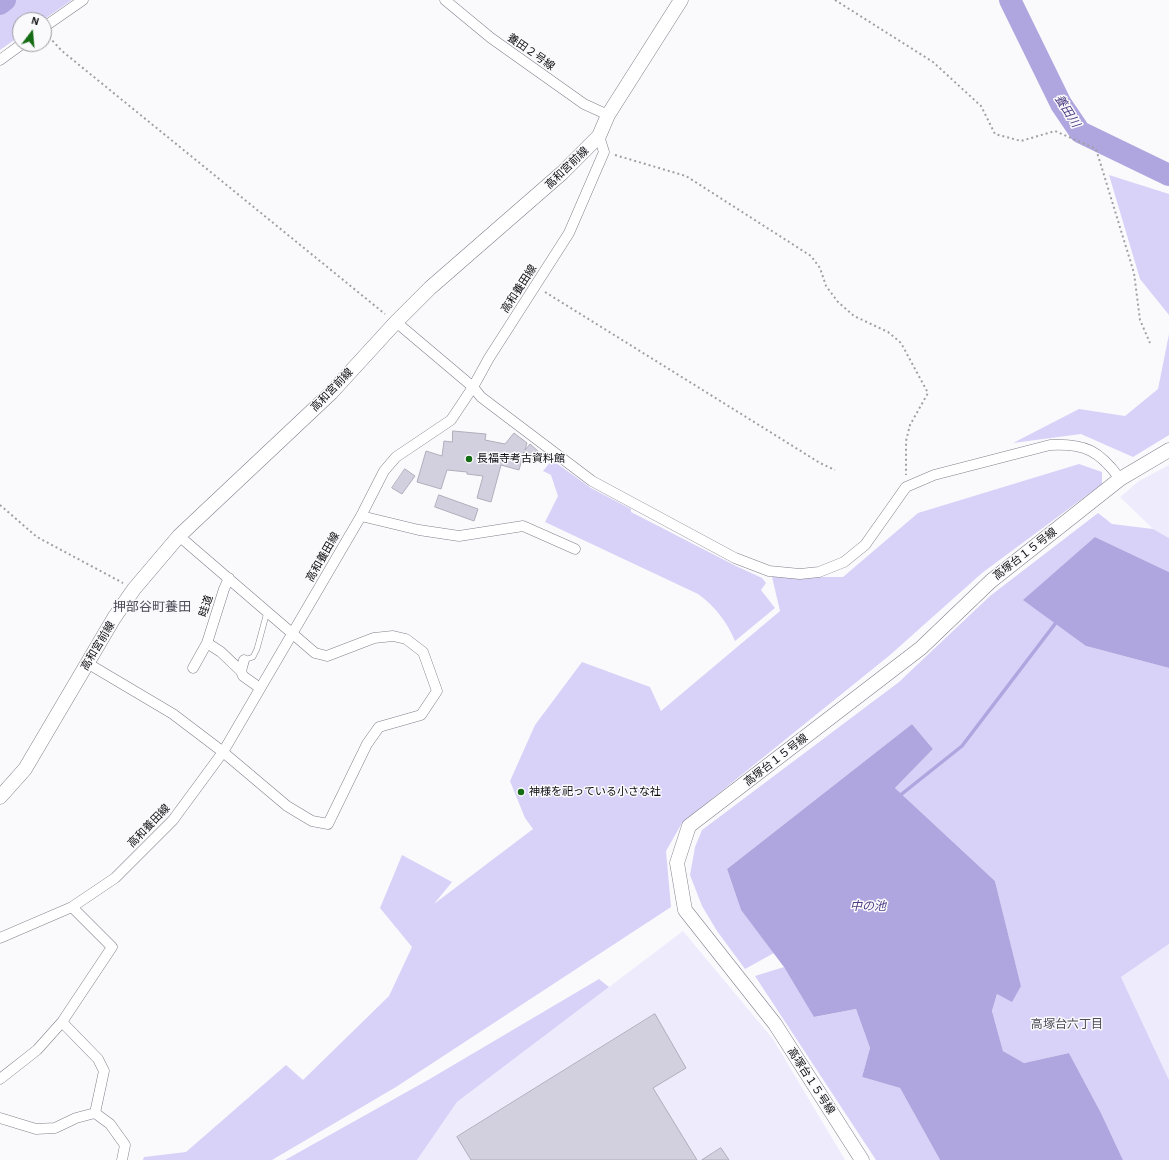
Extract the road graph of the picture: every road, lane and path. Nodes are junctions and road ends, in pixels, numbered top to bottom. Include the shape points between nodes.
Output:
1 (83, 0) edge
2 (445, 0) edge
3 (681, 0) edge
4 (835, 0) edge
5 (52, 21) edge
6 (52, 40) edge
7 (12, 51) edge
8 (0, 60) edge
9 (608, 115) junction
10 (599, 136) junction
11 (604, 152) junction
12 (536, 286) junction
13 (396, 322) junction
14 (1150, 343) dead end
15 (473, 388) junction
16 (1169, 450) edge
17 (835, 470) dead end
18 (1120, 479) junction
19 (906, 487) junction
20 (0, 505) edge
21 (361, 516) junction
22 (179, 536) junction
23 (576, 549) dead end
24 (229, 578) junction
25 (134, 589) junction
26 (268, 611) junction
27 (293, 632) junction
28 (207, 643) junction
29 (244, 660) joint
30 (87, 663) junction
31 (192, 668) dead end
32 (241, 671) junction
33 (260, 688) junction
34 (223, 752) junction
35 (0, 797) edge
36 (72, 907) junction
37 (0, 938) edge
38 (62, 1022) junction
39 (0, 1079) edge
40 (95, 1113) junction
41 (0, 1118) edge
42 (122, 1160) edge
43 (862, 1160) edge

1 - 5 street
2 - 9 street, 養田２号線 via 491,38 584,104
3 - 9 street, 高和宮前線
4 - 14 path via 933,62 981,106 995,134 1021,141 1055,131 1096,149 1134,273 1140,320
6 - 13 path via 185,152
7 - 8 street
9 - 10 street, 高和宮前線
10 - 11 street
10 - 13 street, 高和宮前線 via 562,173 430,288
11 - 12 street, 高和養田線 via 569,234
11 - 19 path via 686,176 811,256 820,268 826,286 838,302 854,316 888,332 901,343 928,393 910,425 906,441
12 - 15 street, 高和養田線 via 489,358
12 - 17 path
13 - 15 street
13 - 22 street, 高和宮前線 via 331,393
15 - 19 street via 481,397 592,481 735,558 769,571 800,574 819,572 844,562 865,545
15 - 21 street, 高和養田線 via 451,420 396,457 384,471
16 - 18 street, 高塚台１５号線
18 - 19 street via 1107,461 1094,452 1070,444 1042,446 934,476
18 - 43 street, 高塚台１５号線 via 990,581 921,648 689,826 677,863 685,910 775,1024
20 - 25 path via 37,536
21 - 23 street via 458,536 523,526
21 - 27 street, 高和養田線
22 - 24 street
22 - 25 street, 高和宮前線
24 - 26 street
24 - 28 street, 畦道
25 - 30 street, 高和宮前線
26 - 27 street
26 - 29 lane via 257,649 253,657
27 - 33 street, 高和養田線
27 - 34 street via 315,653 328,656 374,638 406,638 423,652 436,691 421,715 379,727 367,744 328,824 312,821 287,806
28 - 31 street, 畦道
28 - 32 street
29 - 32 street
30 - 34 street via 173,714
30 - 35 street, 高和宮前線 via 25,769
32 - 33 street via 243,676
33 - 34 street, 高和養田線
34 - 36 street, 高和養田線 via 173,820 115,878
36 - 37 street, 高和養田線
36 - 38 street via 112,947
38 - 39 street via 37,1050
38 - 40 street via 98,1059 104,1071
40 - 41 street via 55,1128 36,1129
40 - 42 street via 110,1124 125,1145

